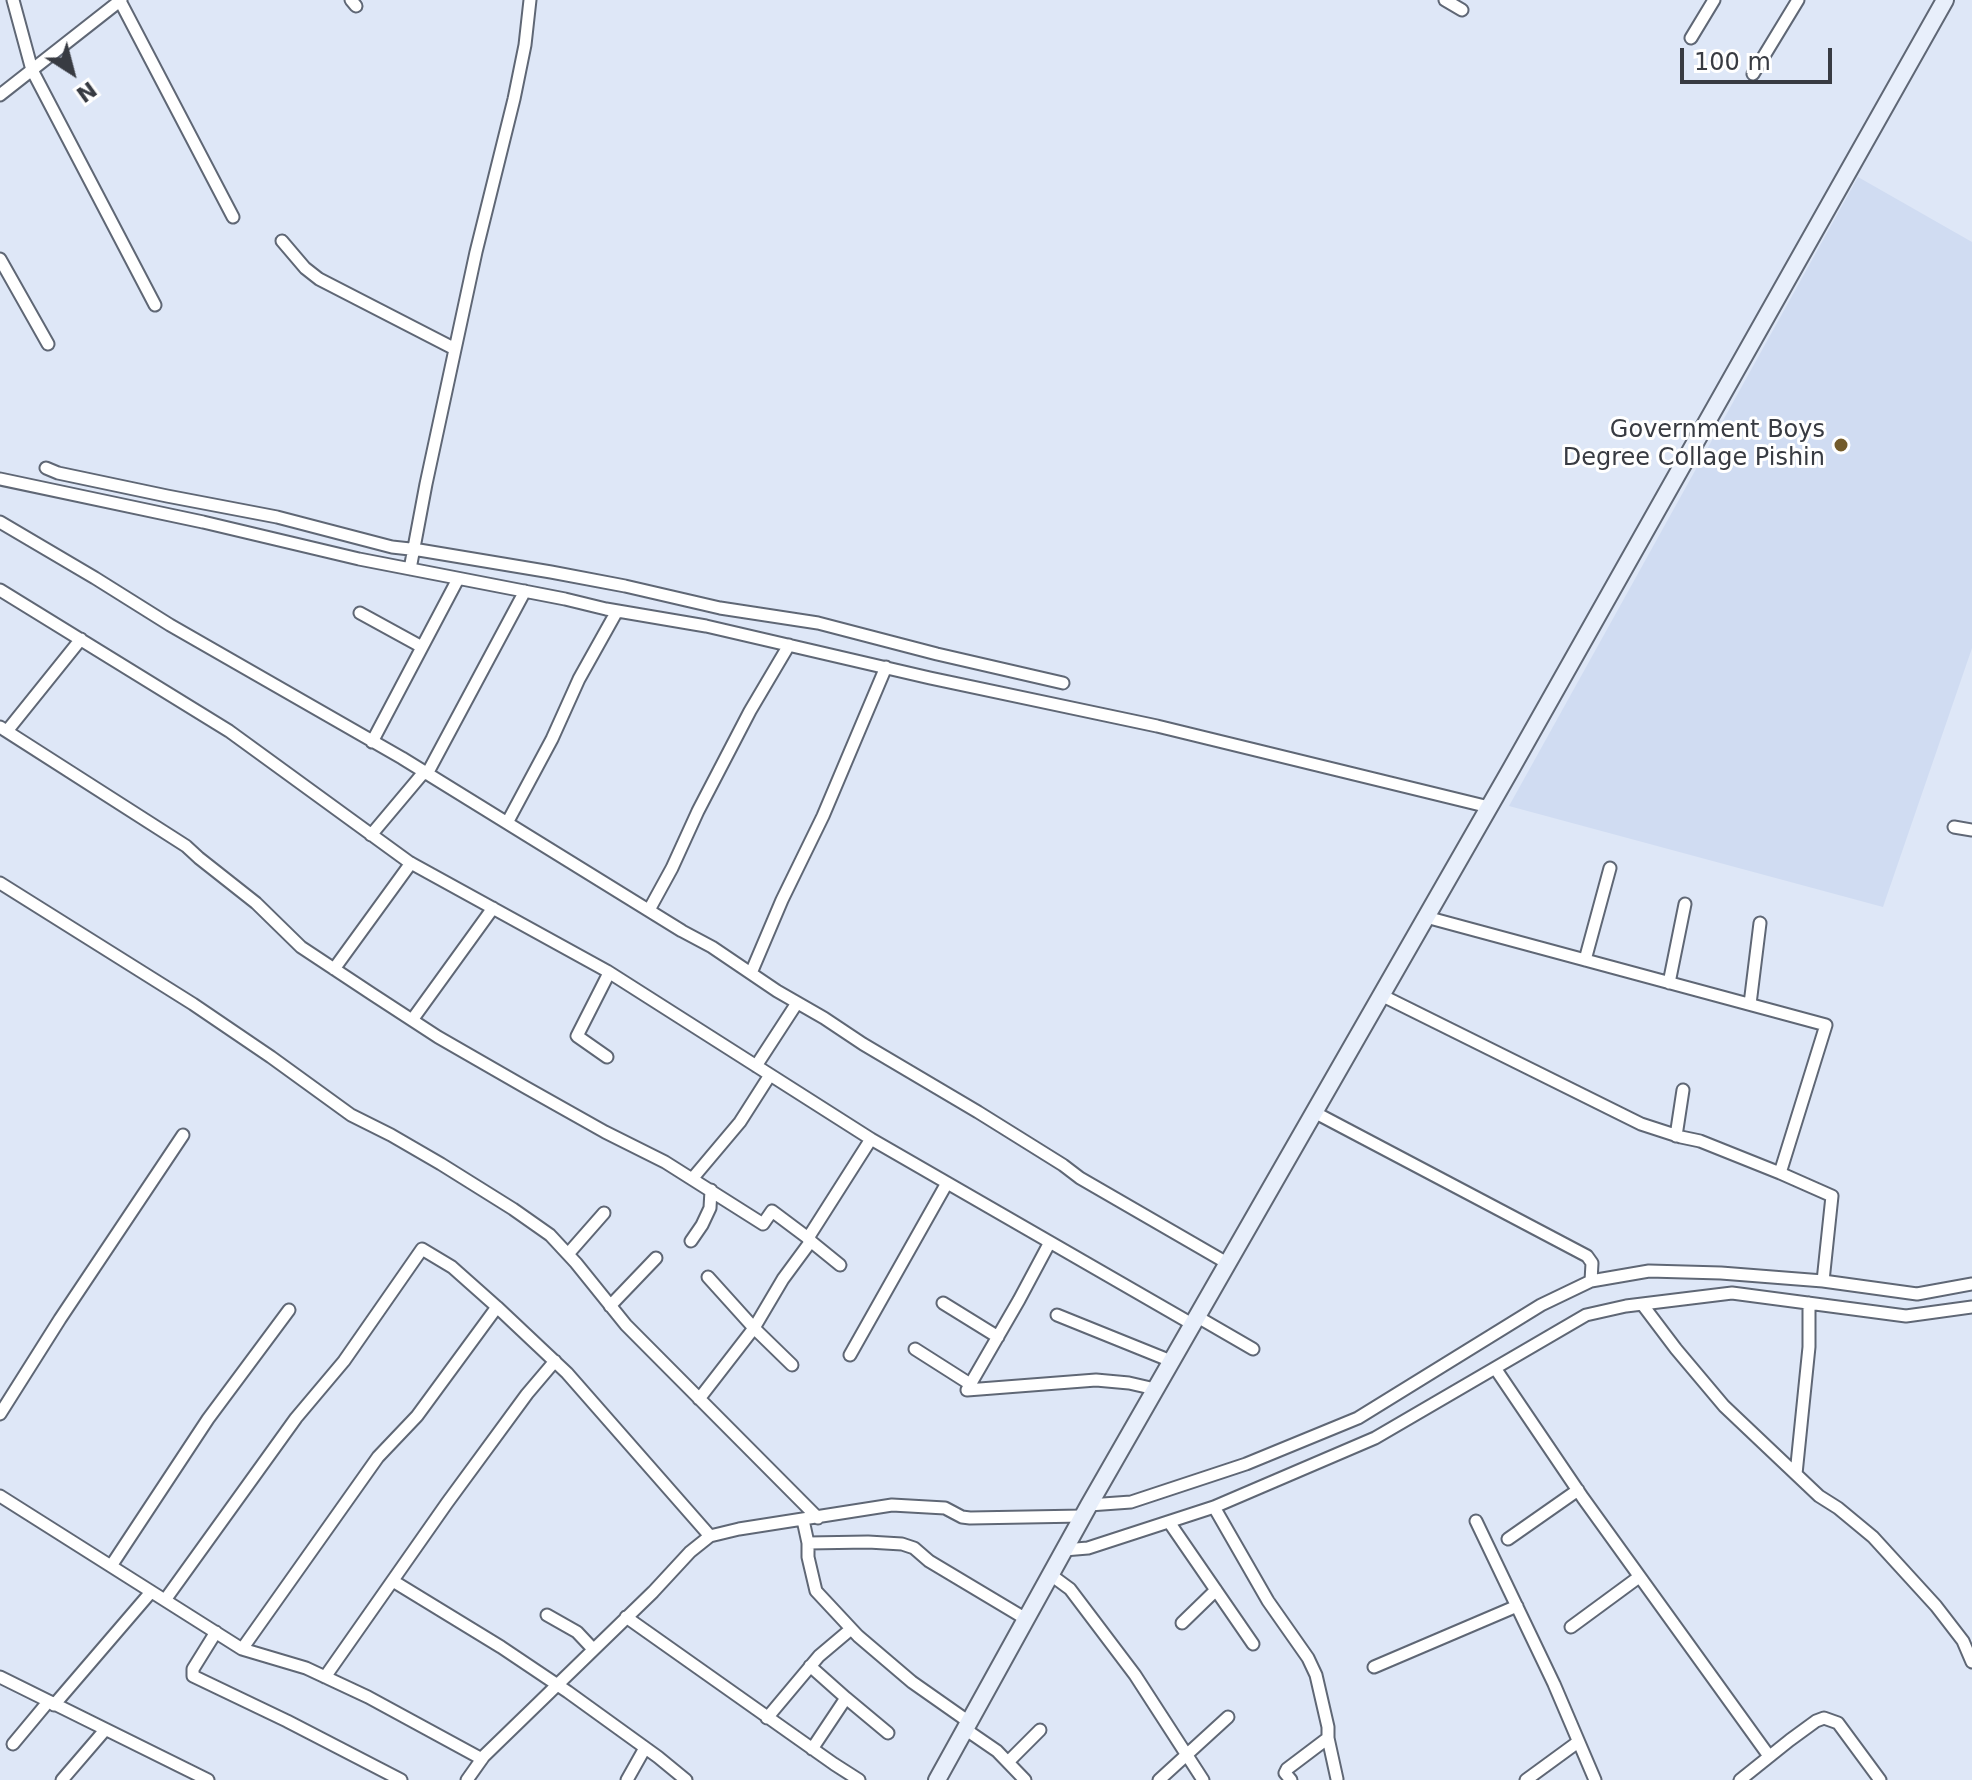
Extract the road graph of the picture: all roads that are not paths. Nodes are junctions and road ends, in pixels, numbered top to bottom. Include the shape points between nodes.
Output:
1 (13, 0) edge
2 (530, 0) edge
3 (1445, 0) edge
4 (1714, 0) edge
5 (1798, 0) edge
6 (1945, 0) edge
7 (117, 2) edge
8 (1462, 10) dead end
9 (1691, 38) dead end
10 (32, 70) junction
11 (1753, 74) dead end
12 (0, 95) edge
13 (233, 217) dead end
14 (282, 241) dead end
15 (0, 259) edge
16 (155, 305) dead end
17 (48, 344) dead end
18 (455, 349) junction
19 (46, 468) dead end
20 (0, 479) edge
21 (0, 522) edge
22 (413, 549) junction
23 (410, 569) junction
24 (458, 579) junction
25 (0, 590) edge
26 (525, 591) junction
27 (617, 611) junction
28 (360, 613) dead end
29 (81, 639) junction
30 (789, 645) junction
31 (422, 647) junction
32 (886, 667) junction
33 (1063, 683) dead end
34 (4, 729) edge
35 (372, 742) junction
36 (426, 773) junction
37 (1489, 807) junction
38 (507, 823) junction
39 (1954, 827) dead end
40 (1972, 830) edge
41 (371, 835) junction
42 (411, 863) junction
43 (1610, 868) dead end
44 (0, 883) edge
45 (1685, 904) dead end
46 (493, 908) junction
47 (649, 910) junction
48 (1426, 917) junction
49 (1760, 923) dead end
50 (1585, 960) junction
51 (334, 969) junction
52 (609, 973) junction
53 (751, 973) junction
54 (1669, 983) junction
55 (1381, 995) junction
56 (797, 1003) junction
57 (1750, 1004) junction
58 (412, 1020) junction
59 (607, 1057) dead end
60 (756, 1066) junction
61 (770, 1075) junction
62 (1683, 1090) dead end
63 (1314, 1112) junction
64 (183, 1135) dead end
65 (1676, 1136) junction
66 (871, 1139) junction
67 (1780, 1173) junction
68 (692, 1179) junction
69 (947, 1183) junction
70 (711, 1190) junction
71 (604, 1213) dead end
72 (810, 1240) junction
73 (691, 1241) dead end
74 (1050, 1242) junction
75 (568, 1254) junction
76 (656, 1258) dead end
77 (1227, 1263) junction
78 (840, 1265) dead end
79 (708, 1277) dead end
80 (1591, 1281) junction
81 (1823, 1281) junction
82 (1972, 1284) edge
83 (943, 1303) dead end
84 (1809, 1303) junction
85 (1642, 1304) junction
86 (610, 1306) junction
87 (497, 1307) junction
88 (1972, 1307) edge
89 (289, 1310) dead end
90 (1057, 1315) dead end
91 (1194, 1320) junction
92 (754, 1328) junction
93 (998, 1337) junction
94 (915, 1349) dead end
95 (1253, 1349) dead end
96 (850, 1355) dead end
97 (555, 1361) junction
98 (1171, 1361) junction
99 (792, 1365) dead end
100 (1495, 1368) junction
101 (970, 1384) junction
102 (1155, 1389) junction
103 (699, 1399) junction
104 (0, 1414) edge
105 (1796, 1474) junction
106 (1578, 1490) junction
107 (0, 1496) edge
108 (1214, 1507) junction
109 (1086, 1510) junction
110 (818, 1518) junction
111 (1476, 1521) dead end
112 (803, 1522) junction
113 (1169, 1522) junction
114 (710, 1536) junction
115 (1508, 1539) dead end
116 (806, 1540) junction
117 (1064, 1550) junction
118 (111, 1566) junction
119 (1051, 1575) junction
120 (1639, 1577) junction
121 (393, 1581) junction
122 (1216, 1590) junction
123 (151, 1592) junction
124 (165, 1600) junction
125 (1517, 1606) junction
126 (547, 1615) dead end
127 (626, 1617) junction
128 (1026, 1619) junction
129 (1182, 1623) dead end
130 (1571, 1627) dead end
131 (851, 1629) junction
132 (216, 1632) junction
133 (1253, 1644) dead end
134 (242, 1649) junction
135 (593, 1649) junction
136 (1972, 1662) edge
137 (810, 1666) junction
138 (1374, 1667) dead end
139 (0, 1677) edge
140 (325, 1677) junction
141 (557, 1685) junction
142 (846, 1698) junction
143 (51, 1704) junction
144 (1228, 1717) dead end
145 (767, 1718) junction
146 (967, 1725) junction
147 (105, 1730) junction
148 (1040, 1730) dead end
149 (888, 1733) dead end
150 (1328, 1738) junction
151 (1578, 1742) junction
152 (13, 1744) dead end
153 (645, 1748) junction
154 (812, 1749) junction
155 (1186, 1755) junction
156 (1769, 1756) junction
157 (482, 1759) junction
158 (1008, 1762) junction
159 (1337, 1779) edge
160 (62, 1780) edge
161 (208, 1780) edge
162 (401, 1780) edge
163 (467, 1780) edge
164 (627, 1780) edge
165 (686, 1780) edge
166 (859, 1780) edge
167 (937, 1780) edge
168 (1025, 1780) edge
169 (1159, 1780) edge
170 (1203, 1780) edge
171 (1291, 1780) edge
172 (1526, 1780) edge
173 (1595, 1780) edge
174 (1740, 1780) edge
175 (1880, 1780) edge

1 - 10 street
2 - 18 street via 511,113
3 - 8 street
4 - 9 street
5 - 11 street
6 - 37 main road
7 - 10 street
7 - 13 street
10 - 12 street
10 - 16 street
14 - 18 street via 319,279
15 - 17 street
18 - 22 street
19 - 22 street
20 - 23 street
21 - 35 street
22 - 23 street
22 - 33 street via 818,623
23 - 24 street
24 - 26 street
24 - 31 street
25 - 29 street
26 - 27 street
26 - 36 street
27 - 30 street
27 - 38 street
28 - 31 street
29 - 34 street
29 - 41 street via 229,731
30 - 32 street
30 - 47 street
31 - 35 street
32 - 37 street
32 - 53 street
34 - 51 street via 186,846 301,947
35 - 36 street
36 - 38 street
36 - 41 street
37 - 48 main road
38 - 47 street
39 - 40 street
41 - 42 street
42 - 46 street
42 - 51 street
43 - 50 street
44 - 75 street via 193,1004 351,1115 521,1214
45 - 54 street
46 - 52 street
46 - 58 street
47 - 53 street
48 - 50 street
48 - 55 main road
49 - 57 street
50 - 54 street
51 - 58 street
52 - 59 street via 577,1036
52 - 60 street
53 - 56 street
54 - 57 street
55 - 63 main road
55 - 65 street via 1641,1124
56 - 60 street
56 - 77 street
57 - 67 street via 1826,1025
58 - 68 street
60 - 61 street
61 - 66 street
61 - 68 street via 740,1122
62 - 65 street
63 - 77 main road
63 - 80 street via 1587,1256
64 - 104 street
65 - 67 street
66 - 69 street
66 - 72 street
67 - 81 street via 1832,1196
68 - 70 street
69 - 74 street
69 - 96 street
70 - 72 street via 763,1224 772,1211
70 - 73 street via 710,1208
71 - 75 street
72 - 78 street
72 - 92 street
74 - 91 street
74 - 93 street
75 - 86 street
76 - 86 street
77 - 91 main road
79 - 92 street
80 - 81 street via 1649,1271
80 - 109 street via 1541,1305 1358,1418 1246,1464 1131,1502
81 - 82 street via 1917,1294
83 - 93 street
84 - 85 street via 1732,1293
84 - 88 street via 1906,1316
84 - 105 street
85 - 100 street via 1586,1315
85 - 105 street via 1724,1406
86 - 103 street
87 - 97 street
87 - 124 street via 452,1267 422,1249
87 - 134 street via 417,1416 378,1457
89 - 118 street via 208,1419
90 - 98 street
91 - 95 street
91 - 98 main road
92 - 99 street
92 - 103 street
93 - 101 street
94 - 101 street
97 - 114 street
97 - 121 street
98 - 102 main road
100 - 106 street
100 - 108 street via 1375,1438
101 - 102 street via 967,1390 1096,1380
102 - 109 main road
103 - 110 street
105 - 136 street via 1873,1537 1936,1606
106 - 115 street
106 - 120 street
107 - 118 street
108 - 113 street
108 - 150 street via 1316,1675
109 - 110 street via 970,1518 945,1508 902,1505
109 - 117 main road
110 - 112 street
111 - 125 street
112 - 114 street
112 - 116 street
113 - 117 street via 1088,1548
113 - 122 street
114 - 127 street
116 - 128 street via 914,1548
116 - 131 street via 816,1591
117 - 119 main road
118 - 123 street
119 - 128 main road
119 - 155 street via 1070,1589 1135,1675
120 - 130 street
120 - 156 street
121 - 140 street
121 - 141 street
122 - 129 street
122 - 133 street
123 - 124 street
123 - 143 street
124 - 132 street
125 - 138 street
125 - 151 street
126 - 135 street via 577,1632
127 - 135 street
127 - 145 street
128 - 146 main road
131 - 137 street
131 - 146 street
132 - 134 street
132 - 162 street via 193,1676
134 - 140 street
135 - 141 street
137 - 142 street
137 - 145 street
139 - 143 street
140 - 157 street
141 - 153 street
141 - 157 street
142 - 149 street
142 - 154 street
143 - 147 street
143 - 152 street
144 - 155 street
145 - 154 street
146 - 158 street
146 - 167 main road
147 - 160 street
147 - 161 street
148 - 158 street
150 - 159 street
150 - 171 street via 1287,1769
151 - 172 street
151 - 173 street
153 - 164 street
153 - 165 street
154 - 166 street
155 - 169 street
155 - 170 street
156 - 174 street
156 - 175 street via 1816,1721 1830,1719
157 - 163 street
158 - 168 street

